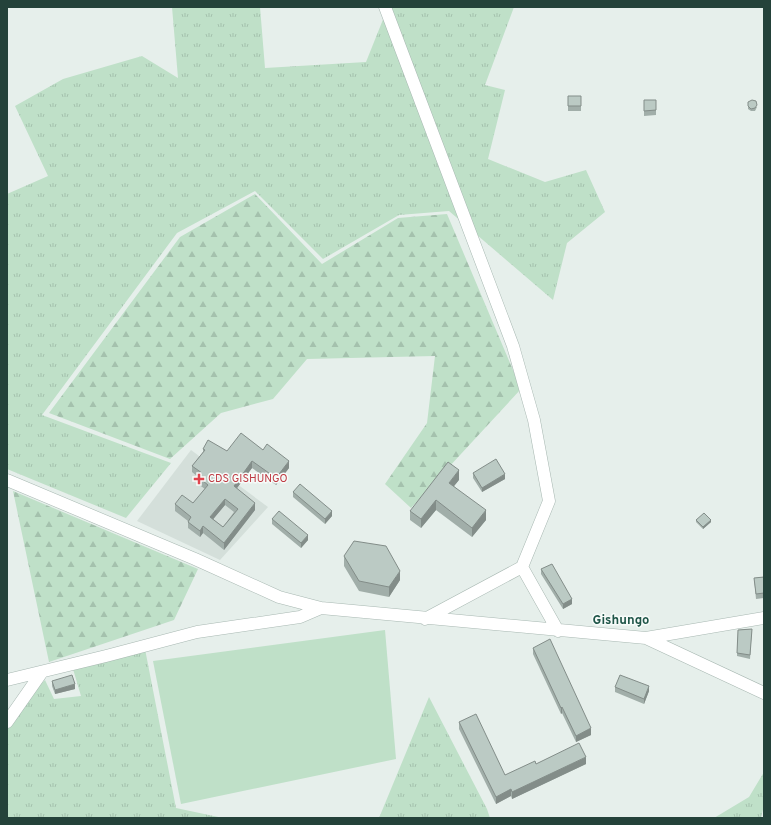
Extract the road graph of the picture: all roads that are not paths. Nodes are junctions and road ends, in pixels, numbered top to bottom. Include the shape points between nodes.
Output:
1 (385, 7) edge
2 (7, 480) edge
3 (522, 567) junction
4 (321, 608) junction
5 (764, 618) edge
6 (425, 619) junction
7 (558, 631) junction
8 (646, 638) junction
9 (42, 672) junction
10 (7, 680) edge
11 (764, 693) edge
12 (7, 722) edge

1 - 3 street via 513,346 534,420 549,501
2 - 4 street via 279,597
3 - 6 street
3 - 7 street
4 - 6 street
4 - 9 street via 300,617 197,632
5 - 8 street
6 - 7 street
7 - 8 street
8 - 11 street
9 - 10 street
9 - 12 street

